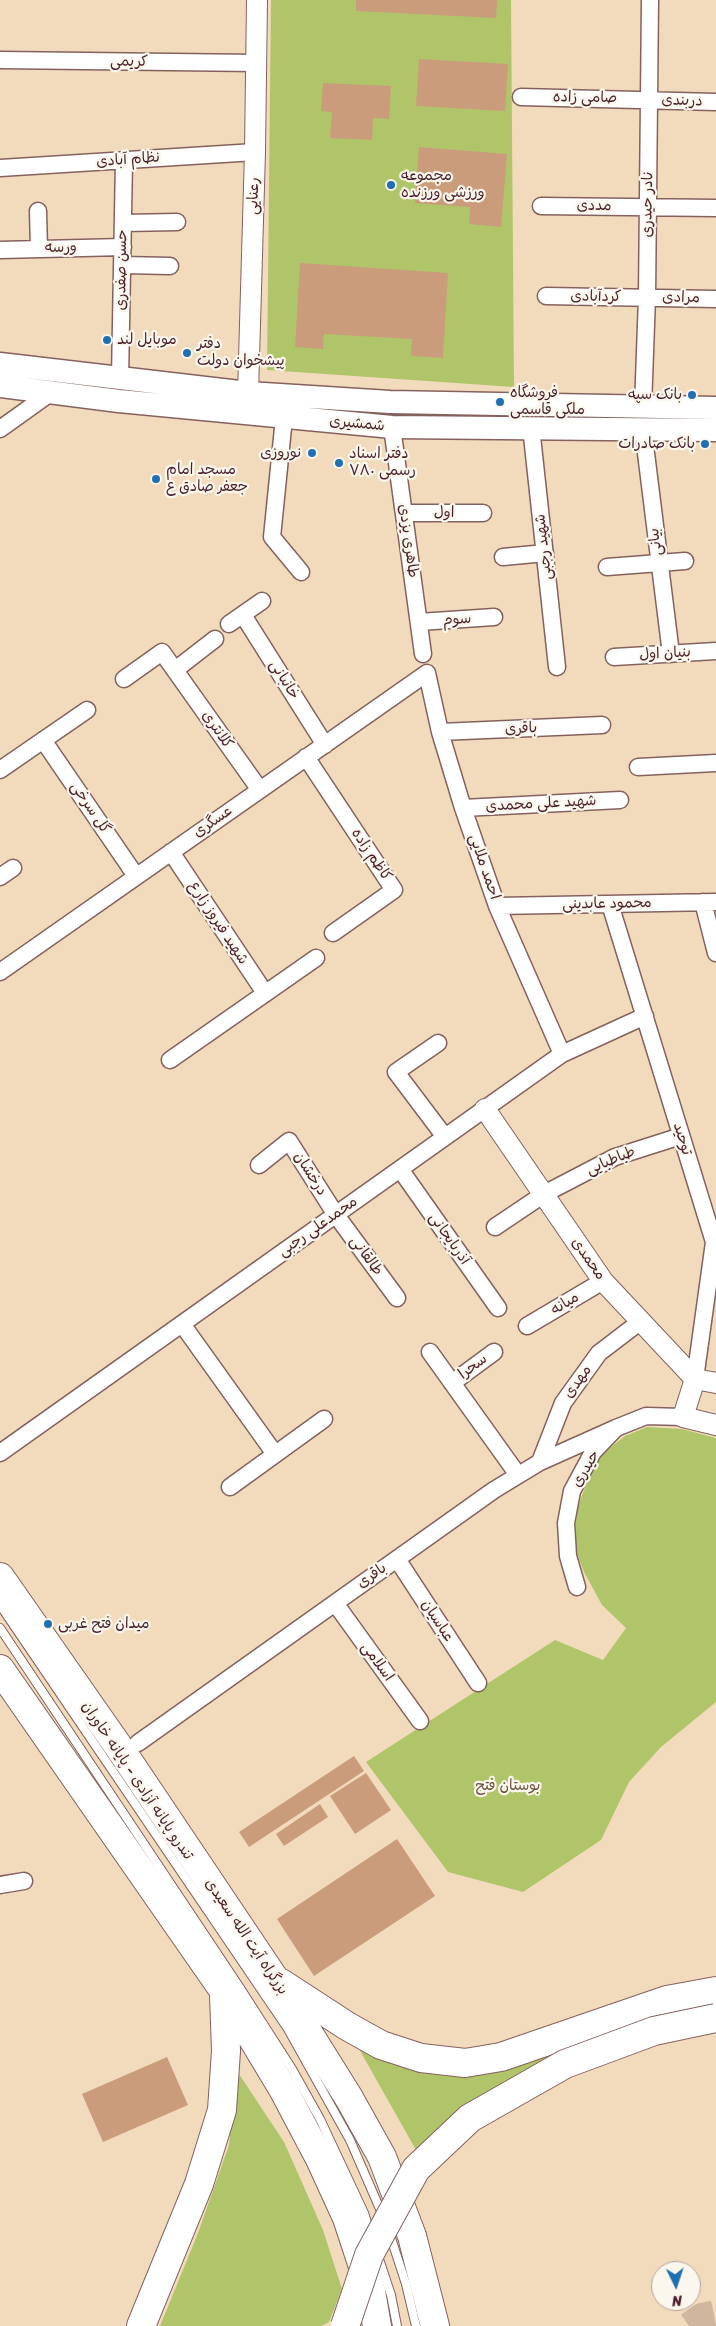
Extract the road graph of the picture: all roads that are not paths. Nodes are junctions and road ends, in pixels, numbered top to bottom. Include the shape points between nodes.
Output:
1 (257, 0) edge
2 (650, 0) edge
3 (0, 60) edge
4 (257, 63) junction
5 (521, 96) dead end
6 (649, 100) junction
7 (716, 102) edge
8 (255, 152) junction
9 (124, 160) junction
10 (0, 168) edge
11 (541, 206) dead end
12 (648, 207) junction
13 (716, 208) edge
14 (38, 211) dead end
15 (177, 222) dead end
16 (123, 223) junction
17 (123, 247) junction
18 (39, 249) junction
19 (0, 250) edge
20 (122, 264) junction
21 (170, 266) dead end
22 (546, 296) dead end
23 (647, 297) junction
24 (716, 299) edge
25 (0, 364) edge
26 (120, 379) junction
27 (51, 383) junction
28 (0, 386) edge
29 (287, 395) junction
30 (119, 401) junction
31 (390, 402) junction
32 (247, 404) junction
33 (530, 405) junction
34 (716, 408) edge
35 (284, 418) junction
36 (643, 418) junction
37 (392, 427) junction
38 (531, 428) junction
39 (0, 429) edge
40 (716, 430) edge
41 (404, 513) junction
42 (483, 513) dead end
43 (545, 553) junction
44 (503, 557) dead end
45 (685, 561) dead end
46 (659, 564) junction
47 (607, 567) dead end
48 (301, 572) dead end
49 (262, 601) dead end
50 (494, 618) dead end
51 (419, 622) junction
52 (215, 639) dead end
53 (716, 652) edge
54 (423, 654) dead end
55 (671, 654) junction
56 (614, 657) dead end
57 (557, 667) dead end
58 (175, 670) junction
59 (427, 673) joint
60 (124, 679) dead end
61 (87, 710) dead end
62 (602, 726) dead end
63 (440, 732) junction
64 (43, 740) junction
65 (325, 744) junction
66 (306, 758) junction
67 (716, 764) edge
68 (638, 767) dead end
69 (0, 770) edge
70 (260, 790) junction
71 (620, 800) dead end
72 (463, 808) junction
73 (171, 852) junction
74 (136, 876) junction
75 (709, 902) edge
76 (610, 904) junction
77 (497, 906) junction
78 (333, 933) dead end
79 (716, 953) edge
80 (316, 958) dead end
81 (0, 972) edge
82 (265, 993) junction
83 (645, 1016) junction
84 (438, 1043) dead end
85 (562, 1054) junction
86 (170, 1060) dead end
87 (486, 1109) junction
88 (682, 1136) junction
89 (445, 1137) junction
90 (259, 1165) dead end
91 (400, 1169) junction
92 (544, 1194) junction
93 (336, 1214) junction
94 (495, 1227) dead end
95 (714, 1237) edge
96 (603, 1281) junction
97 (397, 1298) dead end
98 (498, 1308) dead end
99 (640, 1321) junction
100 (182, 1324) junction
101 (527, 1326) dead end
102 (430, 1352) dead end
103 (494, 1352) dead end
104 (695, 1379) junction
105 (452, 1383) junction
106 (716, 1383) edge
107 (683, 1416) junction
108 (324, 1419) dead end
109 (716, 1425) edge
110 (616, 1428) junction
111 (0, 1453) edge
112 (276, 1454) junction
113 (540, 1462) junction
114 (518, 1475) junction
115 (230, 1487) dead end
116 (397, 1559) junction
117 (0, 1577) edge
118 (577, 1587) dead end
119 (335, 1603) junction
120 (0, 1605) edge
121 (0, 1628) edge
122 (0, 1669) edge
123 (478, 1683) dead end
124 (420, 1721) dead end
125 (138, 1743) dead end
126 (24, 1881) dead end
127 (0, 1885) edge
128 (271, 1988) junction
129 (224, 1991) junction
130 (716, 1991) edge
131 (716, 2018) edge
132 (141, 2326) edge
133 (345, 2326) edge
134 (377, 2326) edge
135 (397, 2326) edge
136 (416, 2326) edge
137 (435, 2326) edge

1 - 4 street, رعنایی
2 - 6 street, نادر حیدری
3 - 4 street, کریمی
4 - 8 street, رعنایی
5 - 6 street, صامی زاده
6 - 7 street, دربندی
6 - 12 street, نادر حیدری
8 - 9 street, نظام آبادی
8 - 32 street, رعنایی
9 - 10 street, نظام آبادی
9 - 16 street, حسن صفدری
11 - 12 street, مددی
12 - 13 street, مددی
12 - 23 street, نادر حیدری
14 - 18 street
15 - 16 street
16 - 17 street, حسن صفدری
17 - 18 street, ورسه
17 - 20 street, حسن صفدری
18 - 19 street, ورسه
20 - 21 street
20 - 26 street, حسن صفدری
22 - 23 street, کردآبادی
23 - 24 street, مرادی
23 - 36 street, نادر حیدری
25 - 27 main road, شمشیری
26 - 27 main road, شمشیری
26 - 30 main road
26 - 32 main road, شمشیری
27 - 28 main road, شمشیری
27 - 30 main road, شمشیری
27 - 39 street
29 - 31 main road, شمشیری
29 - 32 main road, شمشیری
29 - 35 main road
30 - 32 main road, شمشیری
31 - 33 main road, شمشیری
31 - 37 main road
32 - 35 main road, شمشیری
33 - 36 main road, شمشیری
33 - 38 main road
34 - 36 main road, شمشیری
35 - 37 main road, شمشیری
35 - 48 street via 272,537
36 - 38 main road, شمشیری
36 - 40 main road, شمشیری
36 - 46 street, بیانی
37 - 38 main road, شمشیری
37 - 41 street, طاهری یزدی
38 - 43 street, شهید رجبی
41 - 42 street, اول
41 - 51 street, طاهری یزدی
43 - 44 street
43 - 57 street, شهید رجبی
45 - 46 street
46 - 47 street
46 - 55 street, بیانی
49 - 65 street, خانبانی via 236,619
50 - 51 street, سوم
51 - 54 street, طاهری یزدی
52 - 58 street
53 - 55 street, بنیان اول
55 - 56 street, بنیان اول
58 - 60 street, کلانتری via 162,652
58 - 70 street, کلانتری
59 - 63 street, احمد ملایی
59 - 65 street, عسگری
61 - 64 street
62 - 63 street, باقری
63 - 72 street, احمد ملایی
64 - 69 street
64 - 74 street, گل سرخی
65 - 66 street, عسگری
66 - 70 street, عسگری
66 - 78 street, کاظم زاده via 394,890
67 - 68 street
70 - 73 street, عسگری
71 - 72 street, شهید علی محمدی
72 - 77 street, احمد ملایی
73 - 74 street, عسگری
73 - 82 street, شهید فیروز زارع
74 - 81 street, عسگری
75 - 76 street, محمود عابدینی
75 - 79 street
76 - 77 street, محمود عابدینی
76 - 83 street, توحید
77 - 85 street, احمد ملایی
80 - 82 street
82 - 86 street
83 - 85 street, محمدعلی رجبی
83 - 88 street, توحید
84 - 89 street via 396,1072
85 - 87 street, محمدعلی رجبی
87 - 89 street, محمدعلی رجبی
87 - 92 street, محمدی
88 - 92 street, طباطبایی via 614,1157
88 - 95 street, توحید
89 - 91 street, محمدعلی رجبی
90 - 93 street, درخشان via 289,1141
91 - 93 street, محمدعلی رجبی
91 - 98 street, آذربایجانی
92 - 94 street, طباطبایی
92 - 96 street, محمدی
93 - 97 street, طالقانی
93 - 100 street, محمدعلی رجبی
95 - 104 street, توحید
96 - 99 street, محمدی
96 - 101 street, میانه
99 - 104 street, محمدی
99 - 113 street, مهدی via 599,1354 563,1403
100 - 111 street, محمدعلی رجبی
100 - 112 street
102 - 105 street
103 - 105 street, سحرا
104 - 106 street
104 - 107 street
105 - 114 street
107 - 109 street, حیدری
107 - 110 street, حیدری via 646,1416
108 - 112 street
110 - 113 street, باقری
110 - 118 street, حیدری via 593,1452 572,1491 566,1523 568,1556
112 - 115 street
113 - 114 street, باقری
114 - 116 street, باقری
116 - 119 street, باقری
116 - 123 street, عباسیان
117 - 128 highway, بزرگراه آیت الله سعیدی via 123,1753
119 - 124 street, اسلامی
119 - 125 street, باقری
120 - 128 lane, تندرو پایانه آزادی - پایانه خاوران
121 - 135 lane via 252,2007 320,2118 364,2213
122 - 129 highway
126 - 127 street
128 - 130 highway via 381,2045 421,2058 465,2063 501,2057 667,2000
128 - 136 lane, تندرو پایانه آزادی - پایانه خاوران via 368,2178 393,2240
128 - 137 highway, بزرگراه آیت الله سعیدی via 349,2098 382,2157 412,2236
129 - 132 highway via 226,2051 222,2110 199,2184
129 - 134 highway via 283,2089 343,2210 371,2291
131 - 133 highway, bridge via 654,2031 565,2064 470,2118 416,2169 370,2255

